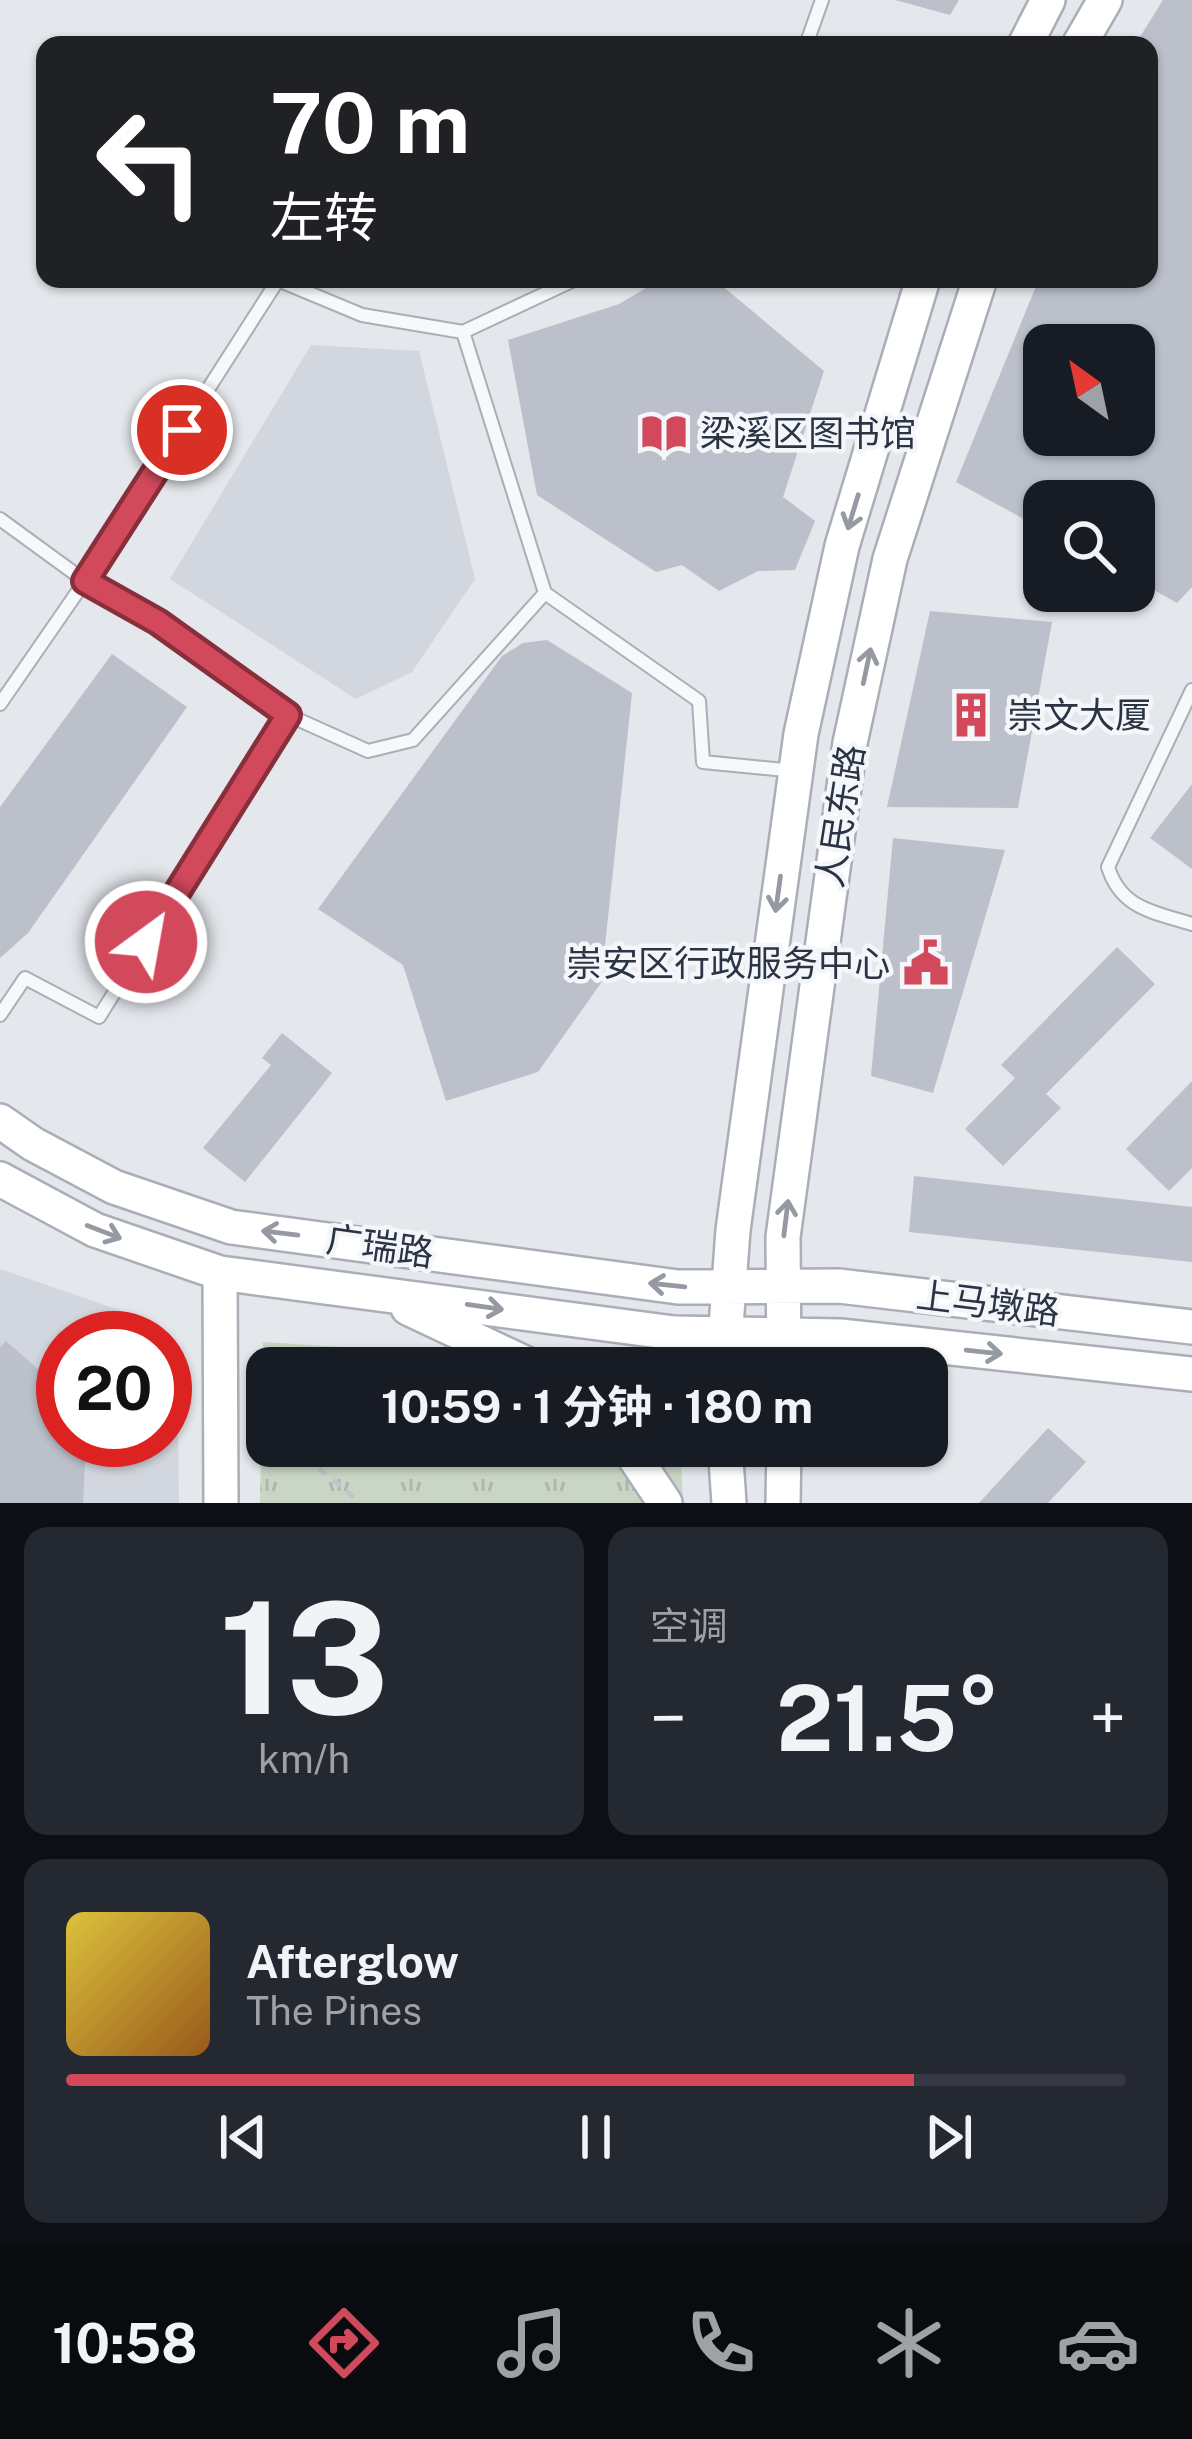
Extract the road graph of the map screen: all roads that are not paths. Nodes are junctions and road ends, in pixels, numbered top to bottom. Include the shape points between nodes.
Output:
1 (822, 0) edge
2 (1048, 0) edge
3 (1105, 0) edge
4 (809, 36) edge
5 (1030, 36) edge
6 (1084, 36) edge
7 (273, 288) edge
8 (297, 288) edge
9 (557, 288) edge
10 (920, 288) edge
11 (977, 288) edge
12 (463, 332) junction
13 (0, 519) edge
14 (85, 581) junction
15 (545, 592) junction
16 (1192, 690) edge
17 (0, 704) edge
18 (288, 715) junction
19 (796, 771) junction
20 (1192, 924) edge
21 (0, 1015) edge
22 (0, 1121) edge
23 (0, 1179) edge
24 (220, 1274) junction
25 (784, 1286) junction
26 (729, 1287) junction
27 (350, 1288) junction
28 (1192, 1327) edge
29 (725, 1334) junction
30 (491, 1347) edge
31 (724, 1347) edge
32 (768, 1347) edge
33 (784, 1347) edge
34 (802, 1347) edge
35 (939, 1347) edge
36 (948, 1348) edge
37 (1192, 1375) edge
38 (640, 1467) edge
39 (726, 1467) edge
40 (784, 1467) edge
41 (221, 1503) edge
42 (665, 1503) edge
43 (729, 1503) edge
44 (783, 1503) edge

1 - 4 lane
2 - 5 main road
3 - 6 main road
7 - 14 lane
8 - 12 lane via 362,315
9 - 12 lane
10 -> 19 main road, 人民东路 via 842,546
25 -> 11 main road, 人民东路 via 783,1237 850,743 890,559
12 - 15 lane
13 - 14 lane
14 - 17 lane
14 - 18 lane
15 - 18 lane via 413,740 368,751
15 - 19 lane via 699,701 703,762
16 - 20 lane via 1108,867 1116,891 1139,907
18 - 21 lane via 99,1017 26,977
19 -> 26 main road, 人民东路
26 -> 22 main road, 广瑞路 via 231,1227 114,1187
23 -> 24 main road, 广瑞路 via 95,1230
24 - 27 main road, 广瑞路
24 - 41 main road
25 - 26 main road, 广瑞路
25 - 28 main road, 上马墩路
25 - 33 main road, 人民东路
26 - 29 main road, 人民东路
27 -> 29 main road, 广瑞路
27 - 30 main road
29 - 31 main road, 人民东路
29 - 32 main road, 广瑞路
34 -> 35 main road, 上马墩路 via 840,1336
36 -> 37 main road, 上马墩路
38 - 42 main road
39 - 43 main road
40 - 44 main road

